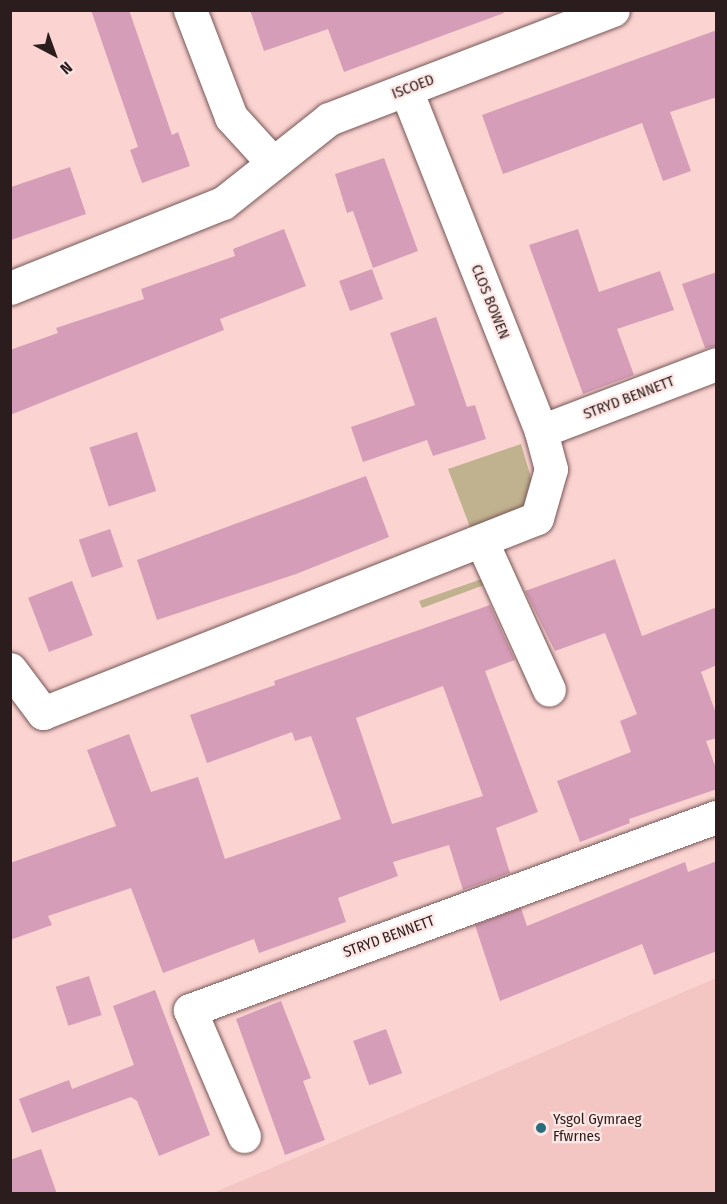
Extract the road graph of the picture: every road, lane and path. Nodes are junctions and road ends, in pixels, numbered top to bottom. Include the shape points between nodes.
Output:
1 (190, 10) edge
2 (613, 10) edge
3 (559, 19) edge
4 (405, 90) junction
5 (273, 163) junction
6 (10, 288) edge
7 (717, 364) edge
8 (541, 432) junction
9 (482, 542) junction
10 (10, 669) edge
11 (549, 690) dead end
12 (717, 817) edge
13 (244, 1136) dead end

1 - 5 street via 231,117
2 - 3 street, ISCOED
3 - 4 street, ISCOED
4 - 5 street, ISCOED via 329,119
4 - 8 street, CLOS BOWEN
5 - 6 street, ISCOED via 223,203
7 - 8 street, STRYD BENNETT
8 - 9 street, CLOS BOWEN via 551,469 537,518
9 - 10 street via 43,713
9 - 11 street
12 - 13 street, STRYD BENNETT via 190,1010

